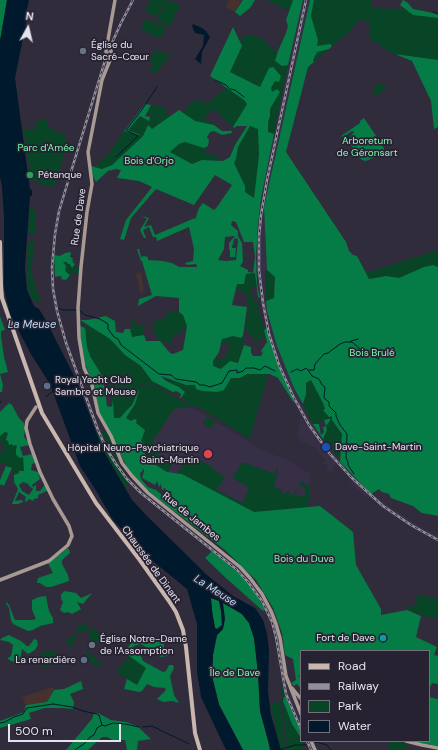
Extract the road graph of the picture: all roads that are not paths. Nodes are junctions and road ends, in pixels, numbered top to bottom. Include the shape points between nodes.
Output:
1 (115, 0) edge
2 (0, 242) edge
3 (78, 329) joint
4 (38, 406) junction
5 (0, 580) edge
6 (289, 685) junction
7 (300, 699) edge
8 (300, 706) edge
9 (410, 742) edge
10 (438, 748) edge
11 (200, 750) edge

1 - 3 main road, Rue de Dave via 108,41 108,63 102,80 89,146 88,160 92,184 85,227
2 - 4 main road, Chaussée de Dinant via 2,298
3 - 6 main road, Rue de Jambes via 83,364 93,388 98,413 124,466 148,492 236,564 254,583 266,600 276,624
4 - 5 main road via 27,421 26,428 40,472 72,536 68,545 49,561
4 - 11 main road, Chaussée de Dinant via 96,503 140,559 176,612 186,640 195,733
6 - 7 main road
6 - 8 main road, Rue de Jambes
9 - 10 main road

